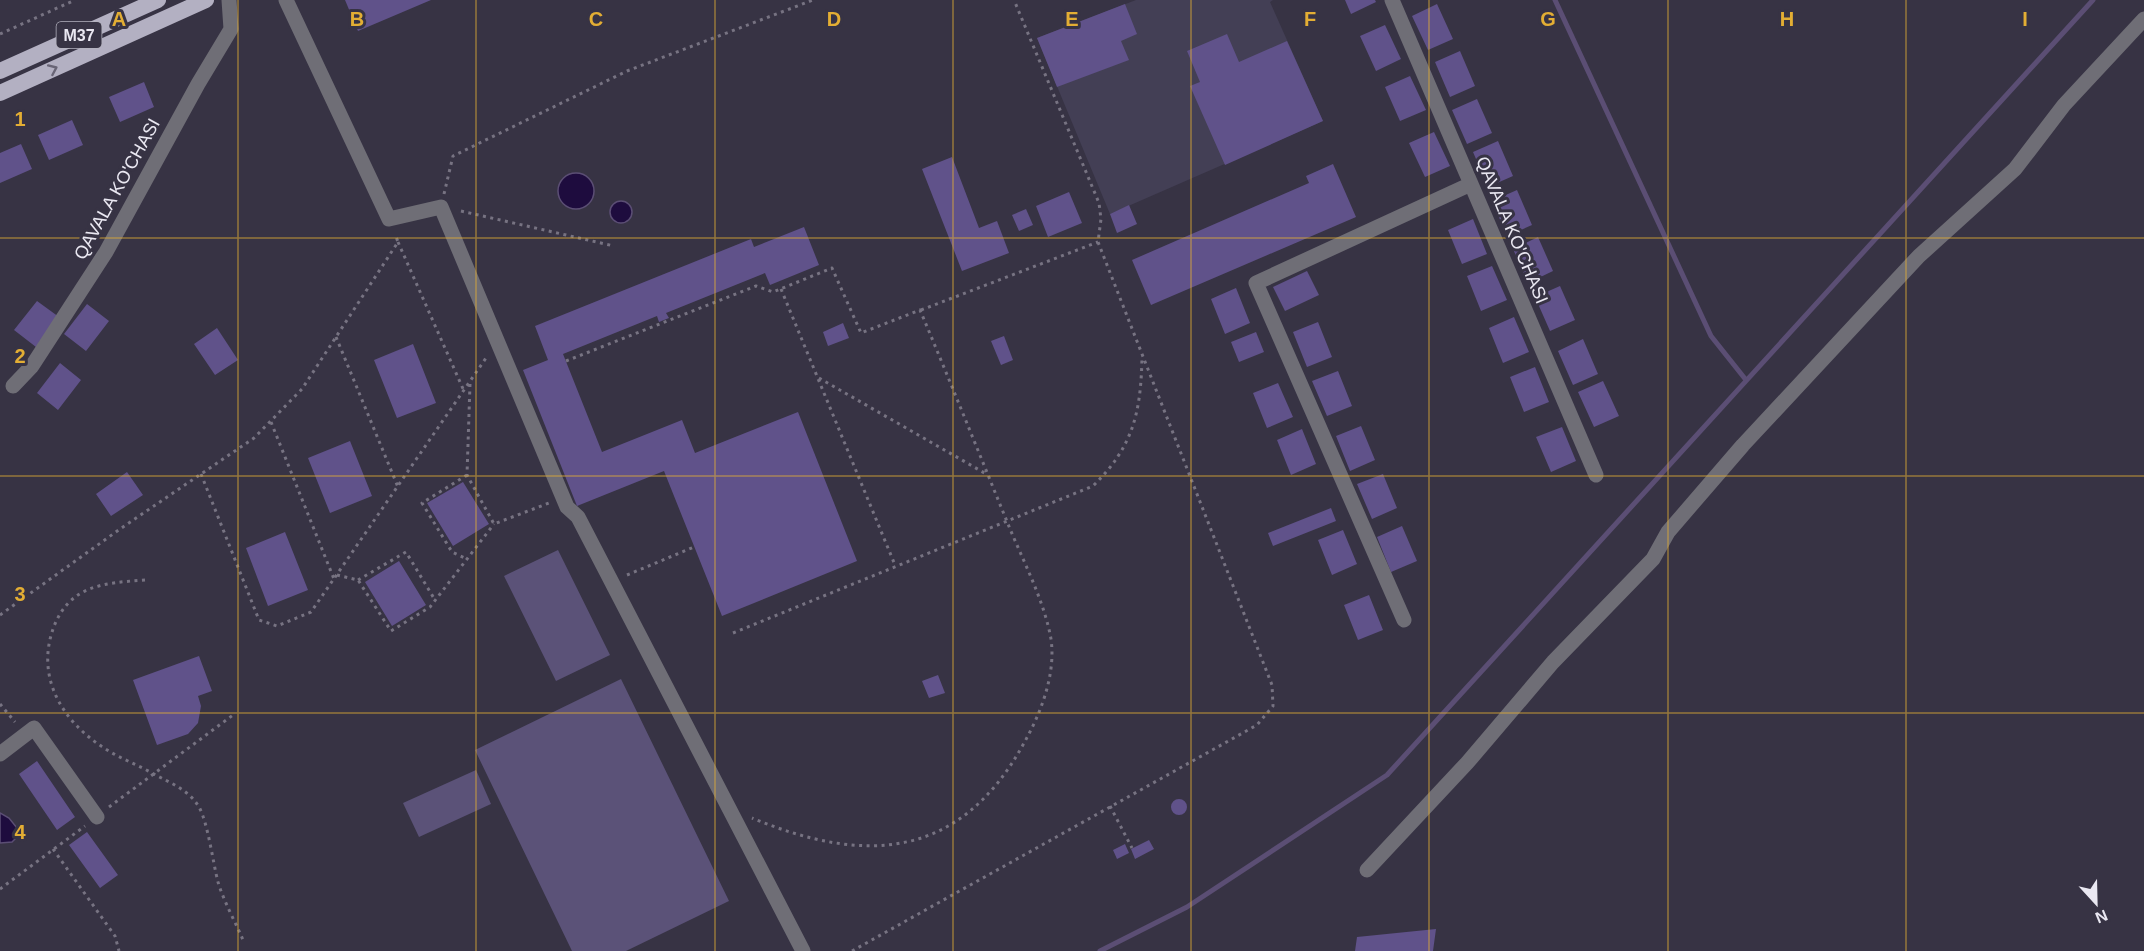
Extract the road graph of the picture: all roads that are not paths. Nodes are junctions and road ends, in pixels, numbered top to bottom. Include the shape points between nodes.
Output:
1 (158, 0) edge
2 (206, 0) edge
3 (229, 0) edge
4 (286, 0) edge
5 (1392, 0) edge
6 (2144, 19) edge
7 (0, 71) edge
8 (0, 93) edge
9 (1471, 184) junction
10 (13, 386) dead end
11 (1596, 475) dead end
12 (1404, 620) dead end
13 (0, 754) edge
14 (97, 817) road end
15 (1367, 870) dead end
16 (803, 951) edge

1 - 7 highway, M37
8 -> 2 highway, M37
3 - 10 street, QAVALA KO'CHASI via 231,29 106,252 32,366
4 - 16 street via 389,219 441,207 567,507 578,517
5 - 9 street, QAVALA KO'CHASI
6 - 15 street via 2064,105 2015,169 1919,256 1743,445 1668,532 1653,559 1553,662 1467,763
9 - 11 street, QAVALA KO'CHASI
9 - 12 street via 1256,284
13 - 14 street via 34,728

